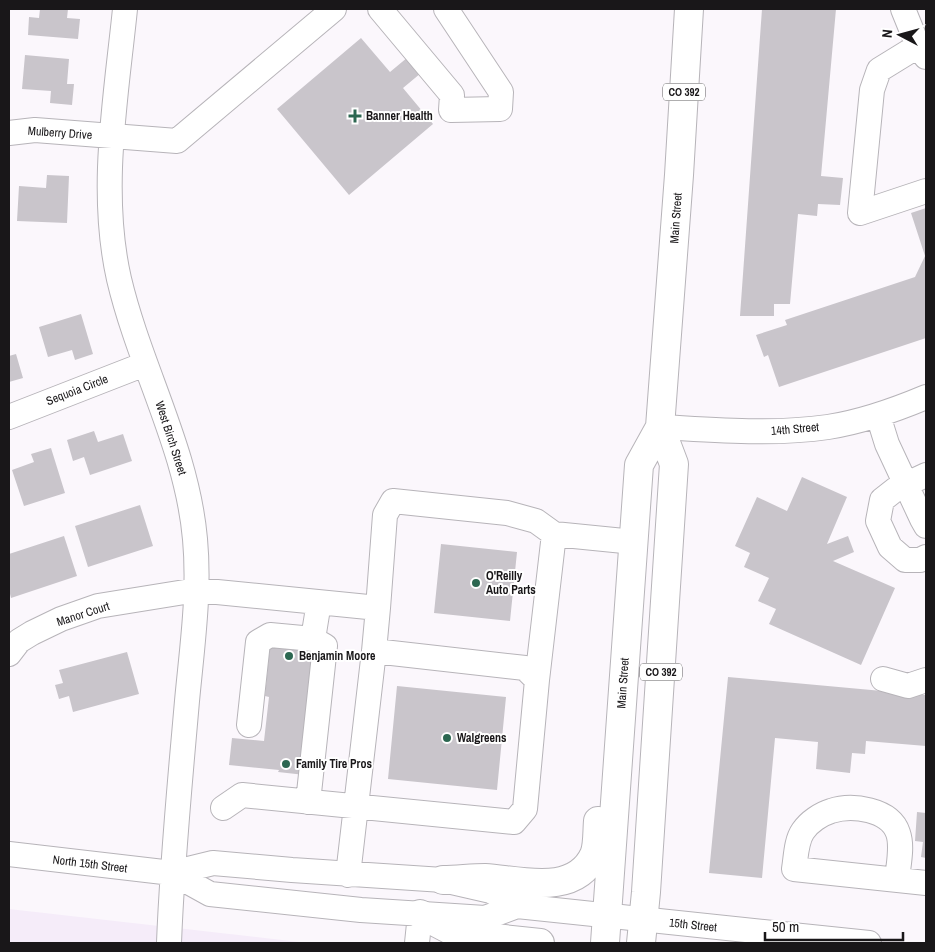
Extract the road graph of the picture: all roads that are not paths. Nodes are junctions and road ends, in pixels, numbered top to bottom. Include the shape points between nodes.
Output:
1 (124, 9) edge
2 (334, 9) edge
3 (380, 9) edge
4 (446, 9) edge
5 (689, 9) edge
6 (903, 9) edge
7 (922, 52) edge
8 (9, 133) edge
9 (112, 137) junction
10 (926, 191) edge
11 (145, 364) junction
12 (926, 397) edge
13 (878, 414) junction
14 (9, 417) edge
15 (660, 427) junction
16 (916, 480) edge
17 (926, 526) edge
18 (554, 534) junction
19 (634, 542) junction
20 (926, 557) edge
21 (198, 590) junction
22 (319, 602) junction
23 (378, 608) junction
24 (313, 639) junction
25 (374, 651) junction
26 (9, 654) edge
27 (623, 675) junction
28 (883, 679) dead end
29 (537, 680) junction
30 (926, 680) edge
31 (249, 725) dead end
32 (308, 802) junction
33 (356, 807) junction
34 (223, 808) dead end
35 (9, 854) edge
36 (292, 870) joint
37 (172, 873) junction
38 (348, 875) junction
39 (443, 880) junction
40 (897, 880) junction
41 (926, 883) edge
42 (285, 902) joint
43 (517, 906) junction
44 (420, 914) junction
45 (608, 916) junction
46 (642, 931) edge
47 (169, 943) edge
48 (417, 943) edge
49 (540, 943) edge
50 (605, 943) edge
51 (869, 943) edge

1 - 9 street, West Birch Street
2 - 9 street, Mulberry Drive via 177,141
3 - 4 street via 452,95 451,110 500,109 501,92
5 - 15 main road, Main Street / CO 392
6 - 7 street
7 - 10 street via 879,70 872,90 860,213
8 - 9 street, Mulberry Drive via 34,130
9 - 11 street, West Birch Street via 110,193 115,257 125,304
11 - 14 street, Sequoia Circle
11 - 21 street, West Birch Street via 174,438 183,472 195,538
12 - 13 street, 14th Street
13 - 15 street, 14th Street via 829,427 790,431
13 - 16 street via 887,444
15 - 19 main road, Main Street / CO 392 via 639,465
15 - 46 main road, Main Street / CO 392 via 674,464
16 - 17 street
16 - 20 street via 882,500 878,520 890,547 905,560
18 - 19 street
18 - 23 street via 536,521 507,513 393,501 385,515
18 - 29 street
19 - 27 main road, Main Street / CO 392
21 - 22 street, Manor Court
21 - 26 street, Manor Court via 98,606 32,633 19,641
21 - 37 street, West Birch Street
22 - 23 street, Manor Court
22 - 24 street
23 - 25 street
24 - 31 street via 270,635 258,642
24 - 32 street via 325,646
25 - 29 street via 525,668
25 - 33 street
27 - 39 main road via 604,743 596,850 590,862 571,878 556,883 484,878
27 - 45 main road, Main Street / CO 392
28 - 30 street via 908,686
29 - 33 street via 525,809 514,822
32 - 33 street
32 - 34 street via 242,795
33 - 38 street
35 - 37 street, North 15th Street
36 - 37 street, North 15th Street via 213,863
36 - 38 street, 15th Street
37 - 42 street, North 15th Street via 210,894
37 - 47 street, West Birch Street
38 - 39 street, 15th Street
39 - 43 street, 15th Street via 491,891
40 - 40 street via 794,869 802,831 818,817 850,808 889,819 898,833
40 - 41 street
42 - 44 street, 15th Street
43 - 44 street, 15th Street via 485,918
43 - 45 street, 15th Street
44 - 48 street
44 - 49 main road via 458,934
45 - 46 street, 15th Street
45 - 50 main road, Main Street / CO 392
46 - 51 street, 15th Street

